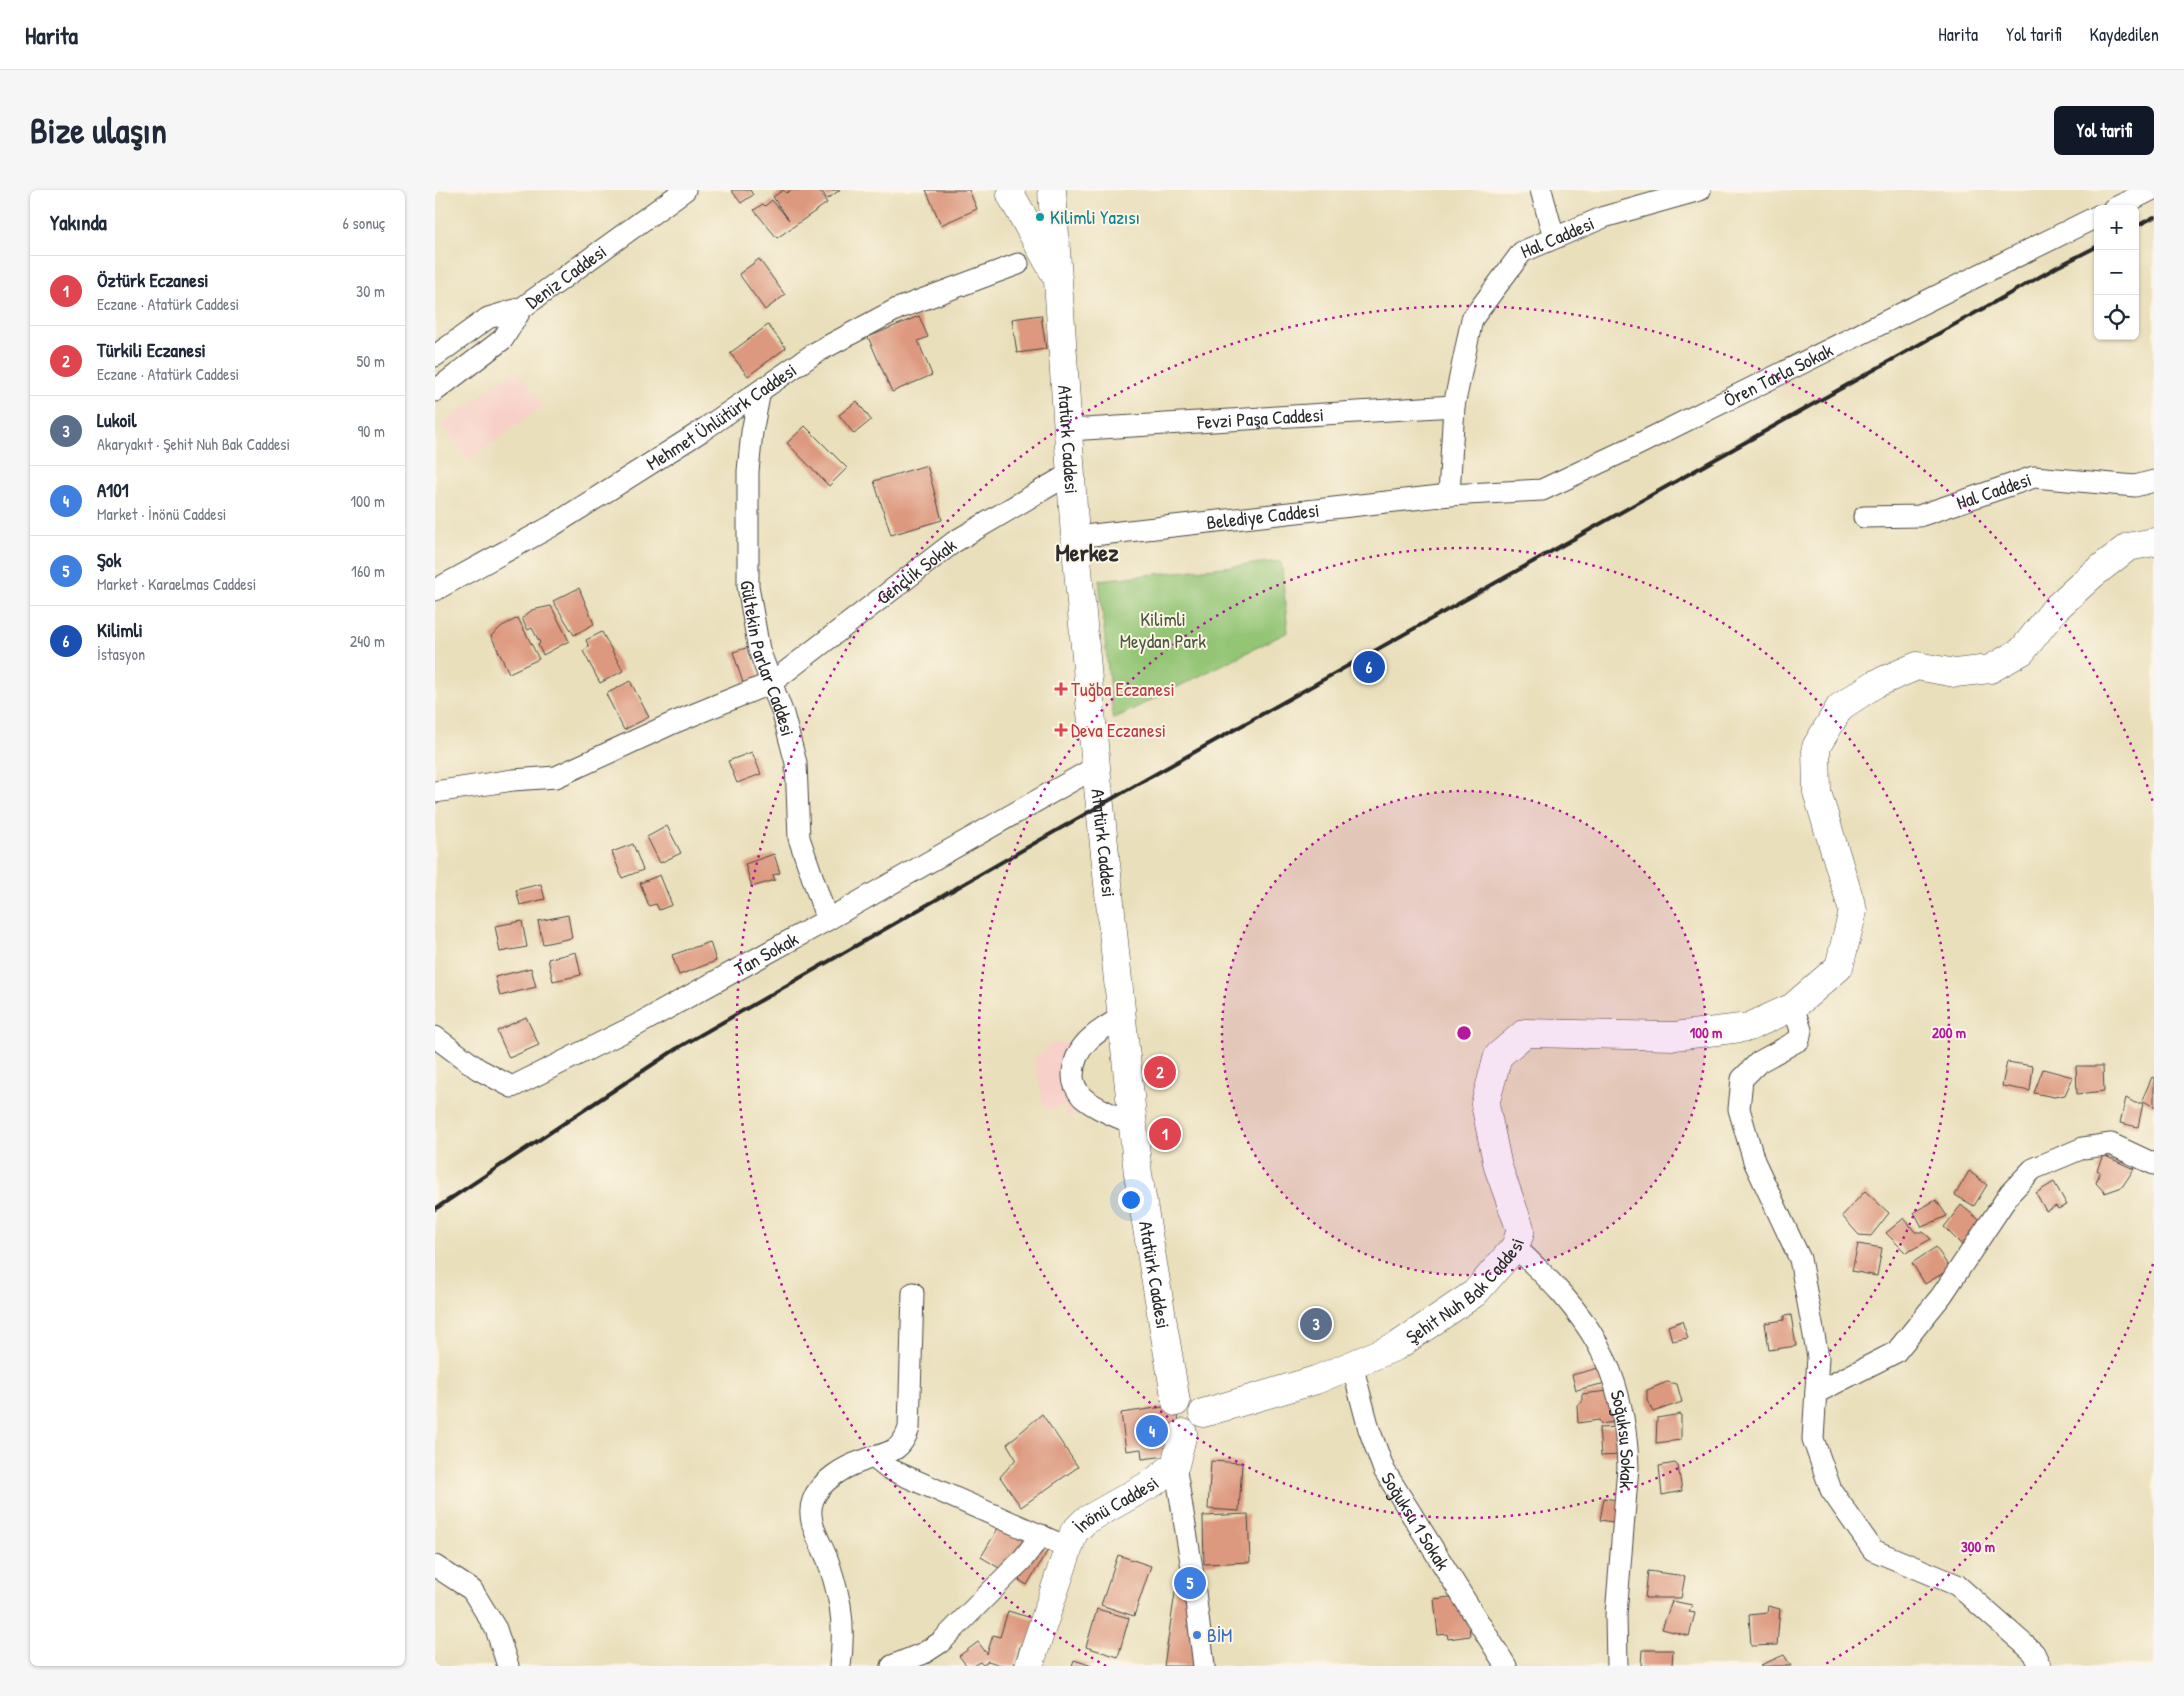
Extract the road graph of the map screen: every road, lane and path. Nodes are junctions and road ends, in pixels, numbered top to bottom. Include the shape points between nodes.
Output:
1 (685, 190) edge
2 (1052, 190) edge
3 (1541, 190) edge
4 (1700, 190) edge
5 (2151, 190) edge
6 (1015, 192) edge
7 (2121, 205) edge
8 (2094, 218) edge
9 (1555, 238) junction
10 (1018, 264) dead end
11 (1059, 282) junction
12 (522, 308) junction
13 (435, 356) edge
14 (435, 391) edge
15 (760, 391) junction
16 (1454, 406) junction
17 (1069, 430) junction
18 (1071, 473) junction
19 (2154, 481) edge
20 (1449, 495) junction
21 (1863, 517) dead end
22 (1075, 537) junction
23 (2154, 542) edge
24 (435, 590) edge
25 (771, 683) junction
26 (1095, 767) junction
27 (435, 792) edge
28 (827, 920) junction
29 (1793, 1007) junction
30 (1122, 1017) junction
31 (435, 1037) edge
32 (1133, 1124) junction
33 (2154, 1164) edge
34 (1515, 1247) junction
35 (913, 1293) dead end
36 (1352, 1365) junction
37 (1816, 1393) junction
38 (1176, 1402) junction
39 (1203, 1413) junction
40 (1183, 1433) junction
41 (873, 1457) junction
42 (1175, 1465) junction
43 (1041, 1535) junction
44 (1069, 1548) junction
45 (435, 1566) edge
46 (508, 1666) edge
47 (840, 1666) edge
48 (892, 1666) edge
49 (1029, 1666) edge
50 (1204, 1666) edge
51 (1506, 1666) edge
52 (1617, 1666) edge
53 (2040, 1666) edge

1 - 12 street, Deniz Caddesi
2 - 11 main road, Atatürk Caddesi
3 - 9 street
4 - 9 street, Hal Caddesi via 1604,217
5 - 7 street
6 - 11 main road, Atatürk Caddesi
8 - 20 street, Ören Tarla Sokak via 1542,490
9 - 16 street, Hal Caddesi via 1521,252 1472,319
10 - 15 street, Mehmet Ünlütürk Caddesi via 897,309 815,353
11 - 17 main road, Atatürk Caddesi
12 - 13 street via 489,318
12 - 14 street, Deniz Caddesi via 503,339
15 - 24 street, Mehmet Ünlütürk Caddesi via 552,526
15 - 25 street, Gültekin Parlar Caddesi via 748,471 748,586 759,650
16 - 17 street, Fevzi Paşa Caddesi
16 - 20 street, Hal Caddesi
17 - 18 main road, Atatürk Caddesi
18 - 22 main road, Atatürk Caddesi
18 - 25 street, Gençlik Sokak via 954,542
19 - 21 street, Hal Caddesi via 2135,486 2034,477 1919,516
20 - 22 street, Belediye Caddesi
22 - 26 main road, Atatürk Caddesi
23 - 29 main road, Şehit Nuh Bak Caddesi via 2128,547 2055,609 2022,651 1990,669 1955,673 1917,666 1875,684 1840,707 1816,747 1817,792 1853,911 1839,967
25 - 27 street, Gençlik Sokak via 673,723 556,777
25 - 28 street, Gültekin Parlar Caddesi via 796,763 799,838
26 - 28 street, Tan Sokak
26 - 30 main road, Atatürk Caddesi
28 - 31 street, Tan Sokak via 637,1025 512,1088
29 - 34 main road, Şehit Nuh Bak Caddesi via 1749,1027 1675,1036 1525,1033 1498,1056 1485,1104 1498,1167 1520,1228
29 - 37 street via 1801,1030 1799,1040 1759,1062 1742,1079 1739,1109 1754,1160 1800,1259 1818,1357
30 - 32 main road, Atatürk Caddesi
30 - 32 street via 1091,1037 1080,1049 1073,1080 1082,1097
32 - 38 main road, Atatürk Caddesi via 1138,1174
33 - 37 street via 2111,1144 2083,1148 2033,1169 2009,1193 1942,1295 1896,1352
34 - 36 main road, Şehit Nuh Bak Caddesi via 1475,1293 1397,1346
34 - 52 street, Soğuksu Sokak via 1564,1294 1588,1326 1608,1364 1621,1403 1627,1467 1615,1615
35 - 41 street via 909,1428 899,1447 883,1456
36 - 39 main road, Şehit Nuh Bak Caddesi via 1316,1380
36 - 51 street, Soğuksu 1 Sokak via 1369,1430 1384,1470
37 - 53 street via 1813,1439 1831,1490 1873,1550 1957,1585 2035,1653
38 - 39 main road via 1193,1400
38 - 40 main road via 1169,1418 1174,1428
39 - 40 main road via 1199,1428
40 - 42 main road, İnönü Caddesi
41 - 43 street via 887,1468
41 - 47 street via 851,1465 832,1478 818,1491 811,1506 812,1522 840,1605
42 - 44 main road, İnönü Caddesi via 1154,1482 1085,1521 1074,1532
42 - 50 street
43 - 44 street
43 - 48 street via 1022,1560 941,1642
44 - 49 main road, İnönü Caddesi
45 - 46 street via 472,1590 496,1629

